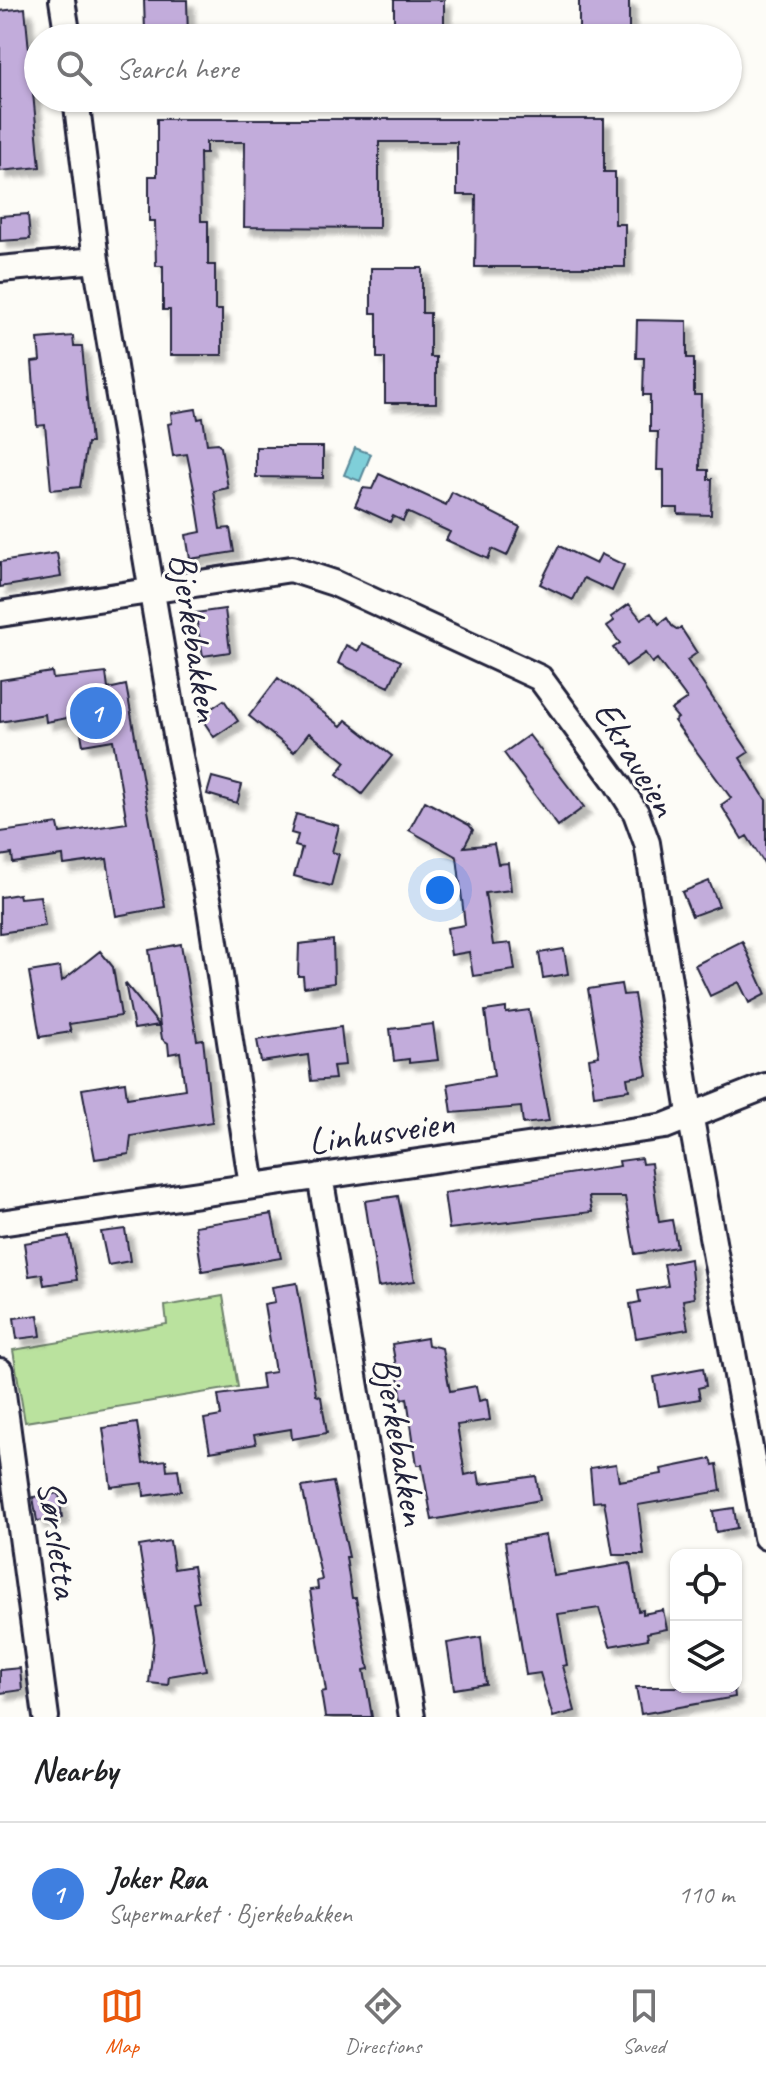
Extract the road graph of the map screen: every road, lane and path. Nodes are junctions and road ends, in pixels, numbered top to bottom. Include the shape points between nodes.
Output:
1 (62, 0) edge
2 (66, 24) edge
3 (78, 112) edge
4 (96, 260) junction
5 (0, 269) edge
6 (152, 589) junction
7 (0, 614) edge
8 (766, 1086) edge
9 (691, 1119) junction
10 (320, 1176) junction
11 (252, 1186) junction
12 (0, 1223) edge
13 (0, 1371) edge
14 (766, 1537) edge
15 (46, 1717) edge
16 (412, 1717) edge

1 - 2 street
3 - 4 street, Bjerkebakken
4 - 5 street
4 - 6 street, Bjerkebakken
6 - 7 street, Ekraveien
6 - 9 street, Ekraveien via 271,570 302,572 544,682 642,827
6 - 11 street, Bjerkebakken via 210,909
8 - 9 street, Linhusveien
9 - 10 street, Linhusveien
9 - 14 street, Ekraveien
10 - 11 street, Linhusveien
10 - 16 street, Bjerkebakken
11 - 12 street, Linhusveien
13 - 15 street, Sørsletta

